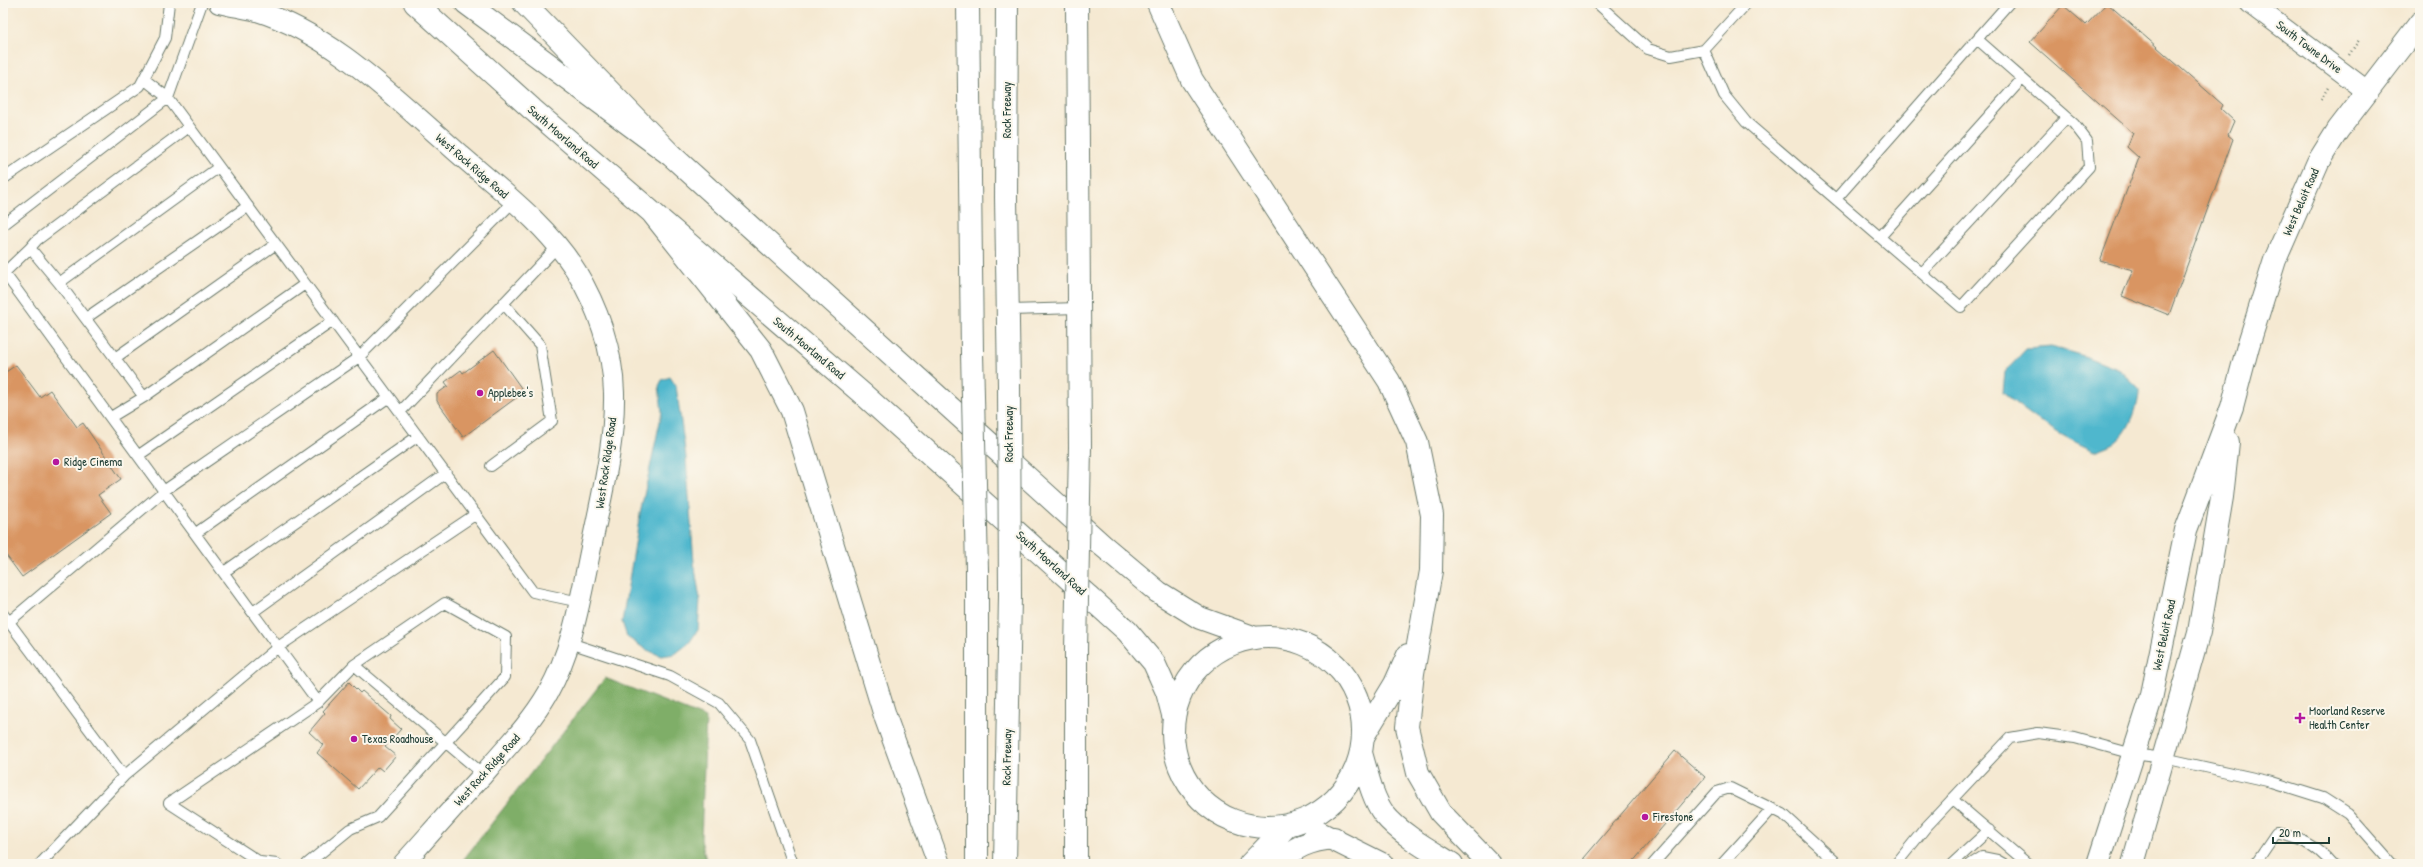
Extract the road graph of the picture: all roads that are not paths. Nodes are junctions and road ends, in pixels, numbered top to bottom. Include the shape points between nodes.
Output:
1 (169, 3) edge
2 (202, 3) edge
3 (219, 3) edge
4 (416, 3) edge
5 (466, 3) edge
6 (524, 3) edge
7 (968, 3) edge
8 (1007, 3) edge
9 (1077, 3) edge
10 (1158, 3) edge
11 (1597, 3) edge
12 (1747, 3) edge
13 (2009, 3) edge
14 (2250, 3) edge
15 (2420, 23) edge
16 (1977, 39) junction
17 (1704, 50) junction
18 (144, 79) junction
19 (2022, 79) junction
20 (2367, 91) junction
21 (168, 98) junction
22 (2066, 118) junction
23 (189, 127) junction
24 (672, 156) junction
25 (219, 167) junction
26 (3, 179) edge
27 (1836, 199) junction
28 (513, 202) junction
29 (248, 206) junction
30 (654, 215) junction
31 (3, 225) edge
32 (1880, 237) junction
33 (276, 244) junction
34 (557, 246) junction
35 (30, 248) junction
36 (4, 272) edge
37 (1922, 273) junction
38 (59, 282) junction
39 (305, 284) junction
40 (503, 304) junction
41 (1078, 308) junction
42 (1008, 310) junction
43 (86, 318) junction
44 (333, 321) junction
45 (359, 357) junction
46 (115, 358) junction
47 (144, 397) junction
48 (389, 397) junction
49 (2232, 407) junction
50 (400, 412) junction
51 (111, 417) junction
52 (418, 436) junction
53 (139, 455) junction
54 (491, 466) dead end
55 (446, 474) junction
56 (164, 490) junction
57 (476, 514) junction
58 (196, 533) junction
59 (224, 572) junction
60 (580, 602) junction
61 (253, 612) junction
62 (7, 617) edge
63 (1423, 620) junction
64 (1253, 637) junction
65 (570, 643) junction
66 (278, 647) junction
67 (354, 665) junction
68 (318, 702) junction
69 (1173, 715) junction
70 (446, 742) junction
71 (1362, 744) junction
72 (2133, 754) junction
73 (2164, 758) junction
74 (483, 774) junction
75 (124, 776) junction
76 (1952, 799) junction
77 (1772, 809) junction
78 (1293, 824) junction
79 (1989, 830) junction
80 (1334, 838) junction
81 (40, 864) edge
82 (277, 864) edge
83 (307, 864) edge
84 (403, 864) edge
85 (793, 864) edge
86 (939, 864) edge
87 (977, 864) edge
88 (1005, 864) edge
89 (1076, 864) edge
90 (1250, 864) edge
91 (1277, 864) edge
92 (1382, 864) edge
93 (1452, 864) edge
94 (1490, 864) edge
95 (1653, 864) edge
96 (1722, 864) edge
97 (1838, 864) edge
98 (1896, 864) edge
99 (1952, 864) edge
100 (1971, 864) edge
101 (2004, 864) edge
102 (2028, 864) edge
103 (2098, 864) edge
104 (2133, 864) edge
105 (2255, 864) edge
106 (2332, 864) edge
107 (2392, 864) edge

1 - 18 lane via 165,38
2 - 21 lane
3 - 28 street, West Rock Ridge Road via 257,11 294,26 323,42 361,69
4 - 30 main road, South Moorland Road
5 - 24 main road
6 - 24 main road
7 - 87 main road, bridge via 977,570
8 - 42 main road, Rock Freeway
9 - 41 main road
10 - 63 main road via 1192,80 1389,381 1417,442 1432,515 1431,571
11 - 17 lane via 1648,48 1671,56
12 - 17 lane
13 - 16 lane
14 - 20 street, South Towne Drive
15 - 20 main road, West Beloit Road
16 - 19 lane
16 - 27 lane
17 - 27 lane via 1724,95 1746,122
18 - 21 lane
18 - 26 lane via 140,86
19 - 22 lane
19 - 32 lane
20 - 49 main road, West Beloit Road via 2318,162 2295,212 2275,260
21 - 23 lane
21 - 31 lane
22 - 37 lane
22 - 37 lane via 2087,141 2089,168 1961,307
23 - 25 lane
23 - 35 lane via 37,240
24 - 64 main road via 1102,545 1158,592 1200,618
25 - 29 lane
25 - 38 lane
27 - 32 lane
28 - 34 street, West Rock Ridge Road
28 - 45 lane
29 - 33 lane
29 - 43 lane
30 - 69 main road, South Moorland Road via 864,395 1127,631 1154,663 1167,692
30 - 86 main road via 761,350 792,411 886,719
32 - 37 lane
33 - 39 lane
33 - 46 lane
34 - 40 lane
34 - 60 street, West Rock Ridge Road via 575,269 602,328 611,363 614,392 612,436
35 - 36 lane
35 - 38 lane
36 - 51 lane
38 - 43 lane
39 - 44 lane
39 - 47 lane
40 - 50 lane
40 - 54 lane via 540,345 552,421
41 - 42 lane
41 - 89 main road, bridge via 1080,447 1076,650
42 - 88 main road, Rock Freeway, bridge via 1010,596
43 - 46 lane
44 - 45 lane
44 - 53 lane
45 - 48 lane
45 - 56 lane
46 - 47 lane
47 - 51 lane
48 - 50 lane
48 - 58 lane
49 - 72 main road, West Beloit Road via 2186,530 2151,699
49 - 73 main road, West Beloit Road via 2222,497 2199,632
50 - 52 lane
51 - 53 lane
52 - 55 lane
52 - 59 lane
53 - 56 lane
55 - 57 lane
55 - 61 lane
56 - 58 lane
56 - 62 lane
57 - 60 lane via 533,592
57 - 66 lane
58 - 59 lane
59 - 61 lane
60 - 65 street, West Rock Ridge Road
61 - 66 lane
62 - 75 lane
63 - 71 main road via 1395,684
63 - 94 main road via 1413,672 1407,727 1418,773 1441,813
64 - 69 main road via 1225,646 1201,663 1183,687
64 - 71 main road via 1281,637 1301,642 1331,660 1350,681 1360,707
65 - 74 street, West Rock Ridge Road via 552,684 527,726
65 - 85 lane via 670,676 719,703 750,740
66 - 68 lane
66 - 75 lane
67 - 68 lane
67 - 70 lane
67 - 70 lane via 445,603 506,637 505,676
68 - 82 lane via 169,803 260,862
69 - 78 main road via 1173,746 1182,776 1201,801 1226,818 1256,827
70 - 74 lane
70 - 83 lane via 378,818 350,829
71 - 78 main road via 1349,783 1327,807
71 - 93 main road via 1372,788 1384,814 1413,839
72 - 73 lane
72 - 76 lane via 2075,738 2038,733 2010,738
72 - 103 main road, West Beloit Road
73 - 104 main road, West Beloit Road
73 - 107 lane via 2272,782 2323,798 2348,814
74 - 84 street, West Rock Ridge Road
75 - 81 lane
76 - 79 lane
76 - 98 lane
77 - 95 lane via 1730,788 1717,792
77 - 96 lane
77 - 97 lane via 1783,814
78 - 80 main road
78 - 90 main road
79 - 99 lane
79 - 102 lane
80 - 91 main road via 1301,844
80 - 92 main road
100 - 101 lane via 1982,857
105 - 106 lane via 2276,833 2300,838 2324,854

